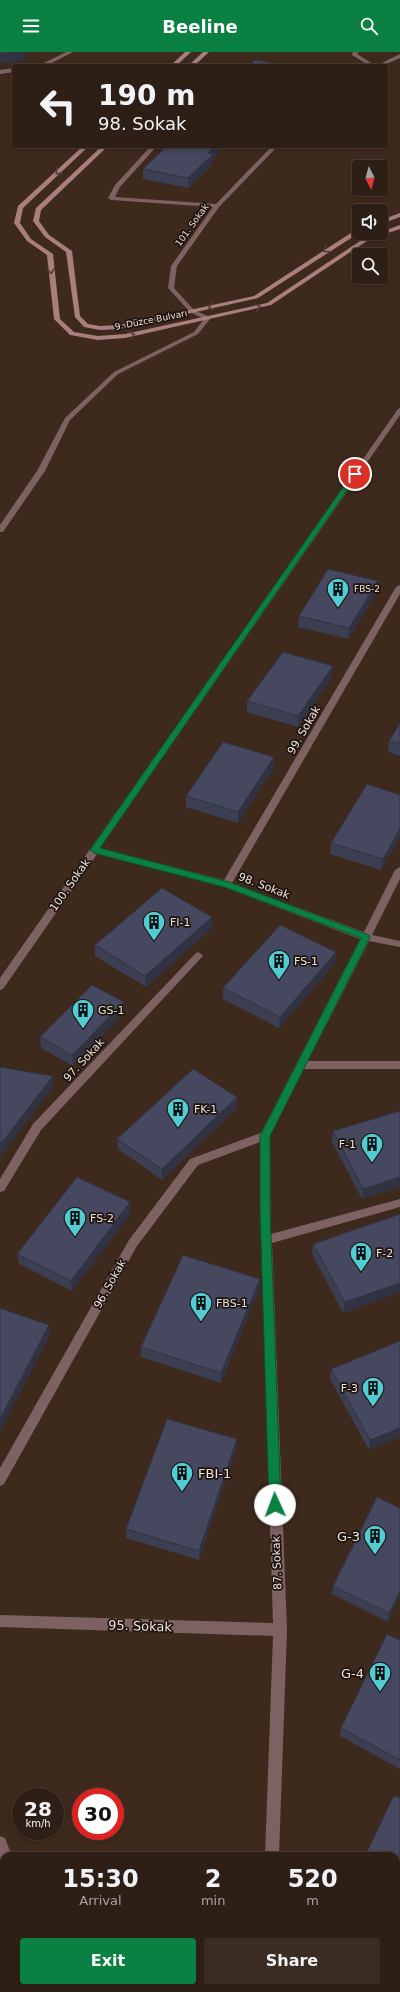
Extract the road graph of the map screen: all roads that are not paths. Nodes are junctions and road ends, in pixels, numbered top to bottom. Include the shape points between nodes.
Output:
1 (70, 52) edge
2 (188, 52) edge
3 (206, 52) edge
4 (356, 52) edge
5 (400, 56) edge
6 (46, 64) edge
7 (175, 64) edge
8 (193, 64) edge
9 (370, 64) edge
10 (382, 64) edge
11 (12, 70) edge
12 (0, 72) edge
13 (84, 148) edge
14 (103, 148) edge
15 (152, 148) edge
16 (273, 148) edge
17 (217, 206) junction
18 (400, 215) edge
19 (388, 219) edge
20 (400, 227) edge
21 (352, 235) edge
22 (192, 311) junction
23 (208, 318) junction
24 (400, 410) edge
25 (0, 530) edge
26 (400, 587) edge
27 (94, 850) junction
28 (400, 870) edge
29 (226, 884) junction
30 (366, 937) junction
31 (400, 944) edge
32 (198, 956) dead end
33 (0, 986) edge
34 (301, 1065) junction
35 (400, 1065) edge
36 (265, 1136) junction
37 (0, 1188) edge
38 (400, 1203) edge
39 (266, 1240) junction
40 (0, 1480) edge
41 (0, 1621) edge
42 (280, 1630) junction
43 (272, 1852) edge

1 - 6 street
2 - 7 main road
3 - 8 main road
4 - 9 street via 354,54
5 - 10 street
11 - 12 street
13 -> 23 main road, 9. Düzce Bulvarı via 20,207 17,223 29,240 50,254 56,319 72,334 98,338 125,336
14 - 22 main road, 9. Düzce Bulvarı via 38,209 36,221 47,236 69,251 77,316 86,326 120,327
15 - 17 street via 117,186 111,198
16 - 17 street, 101. Sokak
17 - 22 street, 101. Sokak via 174,266 171,288
18 - 19 main road
23 -> 20 main road, 9. Düzce Bulvarı via 270,304 368,238
21 -> 22 main road, 9. Düzce Bulvarı via 256,297
22 - 23 street, 101. Sokak
23 - 25 street via 196,333 116,373 67,419 41,471
24 - 27 street, 100. Sokak
26 - 29 street, 99. Sokak
27 - 29 street, 98. Sokak
27 - 33 street, 100. Sokak
28 - 30 street, 87. Sokak
29 - 30 street, 98. Sokak
30 - 31 street, 98. Sokak
30 - 34 street, 87. Sokak
32 - 37 street, 97. Sokak via 37,1127
34 - 35 street
34 - 36 street, 87. Sokak
36 - 39 street, 87. Sokak
36 - 40 street, 96. Sokak via 194,1162 133,1243
38 - 39 street
39 - 42 street, 87. Sokak
41 - 42 street, 95. Sokak
42 - 43 street, 87. Sokak

